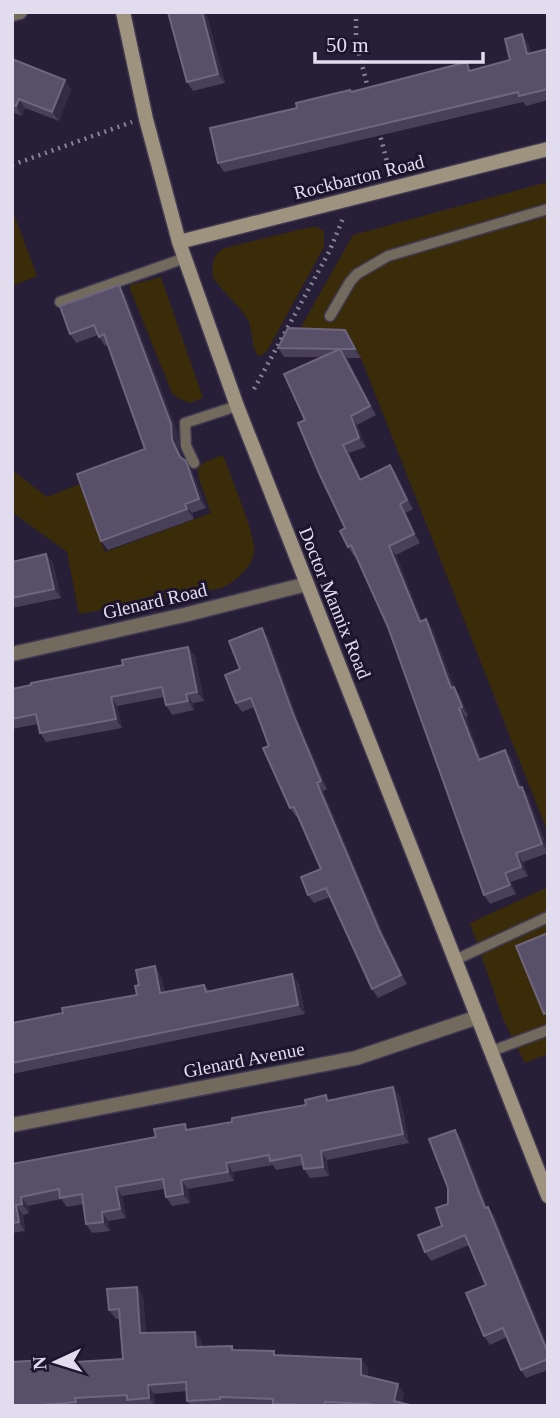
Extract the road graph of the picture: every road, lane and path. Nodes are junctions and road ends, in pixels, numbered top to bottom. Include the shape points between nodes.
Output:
1 (20, 12) edge
2 (123, 12) edge
3 (356, 12) edge
4 (12, 14) edge
5 (370, 95) edge
6 (146, 119) junction
7 (376, 121) edge
8 (548, 149) edge
9 (12, 165) edge
10 (393, 188) junction
11 (348, 200) junction
12 (548, 209) edge
13 (179, 243) junction
14 (185, 258) junction
15 (60, 302) dead end
16 (330, 316) dead end
17 (254, 389) dead end
18 (237, 406) junction
19 (194, 463) dead end
20 (307, 584) junction
21 (12, 654) edge
22 (548, 917) edge
23 (455, 960) junction
24 (478, 1017) junction
25 (548, 1030) edge
26 (492, 1051) junction
27 (12, 1125) edge
28 (548, 1196) edge

1 - 4 street
2 - 6 street, Doctor Mannix Road
3 - 5 path via 356,42
6 - 9 path
6 - 13 street, Doctor Mannix Road
7 - 10 path
8 - 10 street, Rockbarton Road
10 - 11 street, Rockbarton Road
11 - 13 street, Rockbarton Road
11 - 17 path via 329,252
12 - 16 lane via 388,256 357,274
13 - 14 street, Doctor Mannix Road
14 - 15 lane
14 - 18 street, Doctor Mannix Road
18 - 19 lane via 186,423 186,446
18 - 20 street, Doctor Mannix Road
20 - 21 street, Glenard Road
20 - 23 street, Doctor Mannix Road
22 - 23 lane
23 - 24 street, Doctor Mannix Road
24 - 26 street, Doctor Mannix Road
24 - 27 street, Glenard Avenue via 356,1058
25 - 26 lane
26 - 28 street, Doctor Mannix Road

